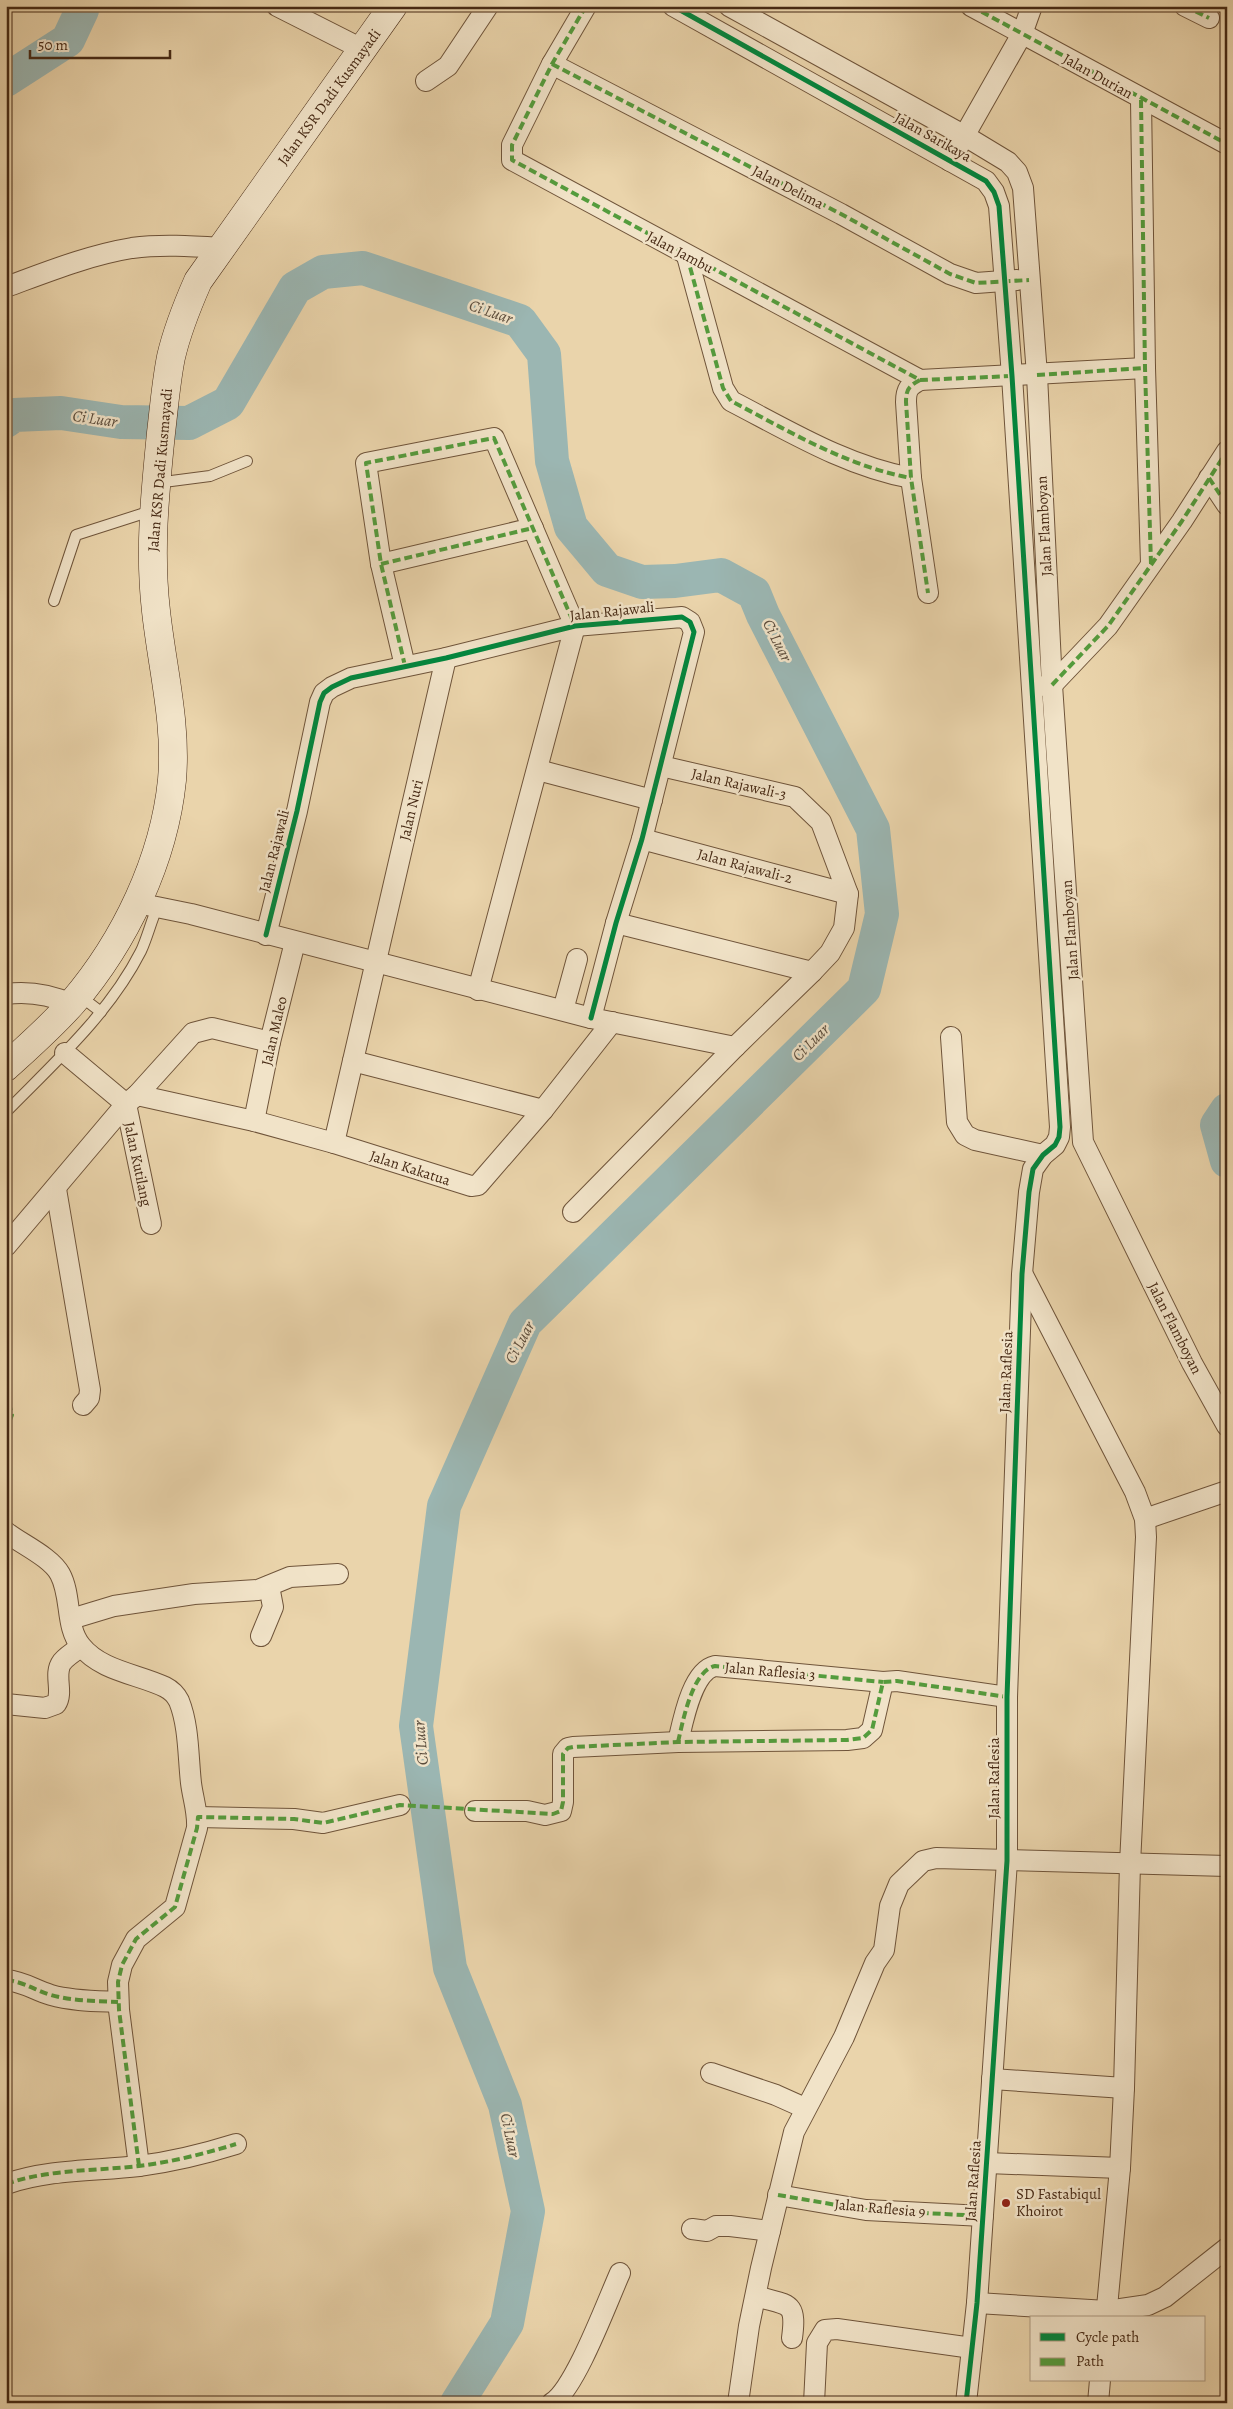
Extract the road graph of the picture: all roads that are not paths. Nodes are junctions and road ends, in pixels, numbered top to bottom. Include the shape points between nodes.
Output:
1 (277, 6) edge
2 (393, 6) edge
3 (488, 6) edge
4 (586, 6) edge
5 (673, 6) edge
6 (730, 6) edge
7 (971, 6) edge
8 (1032, 6) edge
9 (1185, 6) edge
10 (695, 11) edge
11 (1209, 18) dead end
12 (1022, 34) junction
13 (364, 50) junction
14 (552, 64) junction
15 (426, 81) dead end
16 (1142, 100) junction
17 (966, 136) junction
18 (1227, 144) edge
19 (950, 161) junction
20 (221, 248) junction
21 (687, 256) junction
22 (1029, 280) junction
23 (1004, 281) junction
24 (6, 287) edge
25 (1145, 368) junction
26 (1037, 375) junction
27 (1012, 376) junction
28 (920, 380) junction
29 (1038, 400) joint
30 (1227, 451) edge
31 (247, 461) dead end
32 (911, 478) junction
33 (1209, 478) junction
34 (155, 496) junction
35 (1227, 505) edge
36 (533, 528) junction
37 (381, 564) junction
38 (1151, 564) junction
39 (928, 593) dead end
40 (54, 601) dead end
41 (575, 626) junction
42 (446, 658) junction
43 (405, 666) junction
44 (1052, 685) junction
45 (1030, 687) junction
46 (661, 766) junction
47 (538, 770) junction
48 (652, 800) junction
49 (642, 839) junction
50 (848, 894) junction
51 (147, 906) junction
52 (616, 923) junction
53 (266, 935) junction
54 (1070, 938) junction
55 (1049, 940) junction
56 (295, 942) junction
57 (576, 959) dead end
58 (377, 962) junction
59 (812, 972) junction
60 (478, 990) junction
61 (6, 994) edge
62 (75, 1000) junction
63 (563, 1010) junction
64 (101, 1012) junction
65 (591, 1018) junction
66 (612, 1022) junction
67 (951, 1037) dead end
68 (270, 1042) junction
69 (735, 1047) junction
70 (65, 1053) junction
71 (353, 1061) junction
72 (6, 1067) edge
73 (132, 1100) junction
74 (544, 1110) junction
75 (6, 1112) edge
76 (254, 1121) junction
77 (1082, 1142) junction
78 (334, 1143) junction
79 (1049, 1150) junction
80 (56, 1189) junction
81 (573, 1212) dead end
82 (151, 1224) dead end
83 (6, 1246) edge
84 (1022, 1274) junction
85 (83, 1405) dead end
86 (1227, 1426) edge
87 (1227, 1491) edge
88 (1145, 1519) junction
89 (6, 1532) edge
90 (338, 1574) dead end
91 (269, 1586) junction
92 (71, 1619) junction
93 (261, 1636) dead end
94 (81, 1646) junction
95 (883, 1682) junction
96 (1007, 1697) junction
97 (6, 1704) edge
98 (678, 1742) junction
99 (400, 1805) dead end
100 (475, 1811) dead end
101 (198, 1816) junction
102 (1007, 1861) junction
103 (1130, 1864) junction
104 (1227, 1866) edge
105 (6, 1980) edge
106 (118, 2002) junction
107 (711, 2073) dead end
108 (992, 2079) junction
109 (1124, 2088) junction
110 (805, 2108) junction
111 (236, 2144) dead end
112 (987, 2163) junction
113 (139, 2166) junction
114 (1120, 2168) junction
115 (6, 2184) edge
116 (778, 2195) junction
117 (983, 2216) junction
118 (692, 2229) dead end
119 (770, 2231) junction
120 (1227, 2248) edge
121 (620, 2273) dead end
122 (756, 2296) junction
123 (976, 2303) junction
124 (1107, 2314) edge
125 (792, 2338) dead end
126 (972, 2348) junction
127 (1100, 2382) edge
128 (559, 2401) edge
129 (738, 2403) edge
130 (814, 2403) edge
131 (966, 2403) edge
132 (1098, 2403) edge

1 - 13 street
2 - 13 main road, Jalan KSR Dadi Kusmayadi
3 - 15 street via 448,66
4 - 14 street, Jalan Jambu
5 - 10 street, Jalan Sarikaya
6 - 17 street, Jalan Sarikaya
7 - 12 street, Jalan Durian
8 - 12 street
9 - 11 street
10 - 19 street, Jalan Sarikaya
12 - 16 street, Jalan Durian
12 - 17 street
13 - 20 main road, Jalan KSR Dadi Kusmayadi
14 - 21 street, Jalan Jambu via 512,145 512,160
14 - 23 street, Jalan Delima via 950,274 976,283
16 - 18 street, Jalan Durian
16 - 25 street
17 - 19 street
17 - 22 street, Jalan Sarikaya via 1008,162 1017,172 1023,188
19 - 23 street, Jalan Sarikaya via 986,181 994,192 999,206
20 - 24 street via 177,245 132,248 72,263
20 - 34 main road, Jalan KSR Dadi Kusmayadi via 198,281 171,357
21 - 28 street, Jalan Jambu
21 - 32 street via 723,388 731,401 850,462
22 - 23 street, Jalan Delima
22 - 26 street, Jalan Sarikaya
23 - 27 street, Jalan Sarikaya
25 - 26 street
25 - 38 street
26 - 27 street
26 - 29 street, Jalan Sarikaya
27 - 28 street
27 - 45 street, Jalan Sarikaya
28 - 32 street via 906,390
29 - 44 street, Jalan Flamboyan
30 - 33 street
31 - 34 lane
32 - 39 street
33 - 35 street
33 - 38 street
34 - 40 lane via 76,535
34 - 51 main road, Jalan KSR Dadi Kusmayadi via 152,558 173,745 172,780
36 - 37 street
36 - 37 street via 494,438 366,463
36 - 41 street
37 - 43 street
38 - 44 street via 1108,626
41 - 42 street, Jalan Rajawali
41 - 46 street, Jalan Rajawali via 682,617 690,622 694,632
41 - 47 street
42 - 43 street, Jalan Rajawali
42 - 58 street, Jalan Nuri
43 - 53 street, Jalan Rajawali via 339,682 324,693
44 - 45 street
44 - 54 street, Jalan Flamboyan
45 - 55 street, Jalan Raflesia
46 - 48 street, Jalan Rajawali
46 - 50 street, Jalan Rajawali-3 via 795,797 821,822
47 - 48 street
47 - 60 street
48 - 49 street, Jalan Rajawali
49 - 50 street, Jalan Rajawali-2
49 - 52 street, Jalan Rajawali
50 - 59 street via 844,928 830,953
51 - 53 street via 191,914
51 - 62 main road, Jalan KSR Dadi Kusmayadi
51 - 64 lane via 142,950
52 - 59 street
52 - 65 street, Jalan Rajawali
53 - 56 street
54 - 55 street
54 - 77 street, Jalan Flamboyan
55 - 79 street, Jalan Raflesia via 1060,1127 1059,1137
56 - 58 street
56 - 68 street, Jalan Maleo
57 - 63 street
58 - 60 street
58 - 71 street, Jalan Nuri
59 - 69 street
60 - 63 street
61 - 62 street
62 - 64 lane
62 - 72 main road, Jalan KSR Dadi Kusmayadi
63 - 65 street
64 - 70 lane
65 - 66 street
66 - 69 street
66 - 74 street, Jalan Kakatua
67 - 79 street via 957,1122 965,1135 975,1140
68 - 73 street via 212,1028 202,1029 193,1033
68 - 76 street, Jalan Maleo
69 - 81 street
70 - 73 street
70 - 75 lane
71 - 74 street
71 - 78 street, Jalan Nuri
73 - 76 street, Jalan Kakatua
73 - 80 street
73 - 82 street, Jalan Kutilang
74 - 78 street, Jalan Kakatua via 478,1185 471,1186
76 - 78 street, Jalan Kakatua
77 - 79 street
77 - 86 street, Jalan Flamboyan via 1192,1363
79 - 84 street, Jalan Raflesia via 1033,1169 1028,1192
80 - 83 street
80 - 85 street via 90,1390
84 - 88 street via 1135,1492
84 - 96 street, Jalan Raflesia
87 - 88 street
88 - 103 street
89 - 92 street via 60,1572
90 - 91 street via 290,1577
91 - 92 street via 258,1590 194,1594 114,1606
91 - 93 street via 273,1607
92 - 94 street via 75,1638
94 - 97 street via 59,1668 56,1704 45,1708
94 - 101 street via 114,1669 175,1694 185,1724 191,1786
95 - 96 street via 898,1681
95 - 98 street via 872,1730 863,1738 759,1743
95 - 98 street, Jalan Raflesia 3 via 709,1667 701,1674 690,1700
96 - 102 street, Jalan Raflesia
98 - 100 street via 568,1748 562,1761 561,1811 545,1815
99 - 101 street via 323,1823
101 - 106 street via 175,1907 136,1939 120,1974
102 - 103 street
102 - 108 street, Jalan Raflesia
102 - 110 street via 936,1858 923,1861 899,1884 890,1906 884,1950 844,2037
103 - 104 street
103 - 109 street
105 - 106 street via 22,1981 50,1994
106 - 113 street
107 - 110 street
108 - 109 street
108 - 112 street, Jalan Raflesia
109 - 114 street
110 - 116 street via 792,2139
111 - 113 street
112 - 114 street
112 - 117 street, Jalan Raflesia
113 - 115 street via 63,2172
114 - 124 street
116 - 117 street, Jalan Raflesia 9 via 866,2210
116 - 119 street
117 - 123 street, Jalan Raflesia
118 - 119 street via 707,2231 716,2226 730,2226
119 - 122 street
120 - 124 street via 1165,2297 1148,2305
121 - 128 street via 572,2381
122 - 125 street via 788,2306 793,2311
122 - 129 street
123 - 124 street
123 - 126 street, Jalan Raflesia
126 - 130 street via 825,2330 817,2343
126 - 131 street, Jalan Raflesia
127 - 132 street

